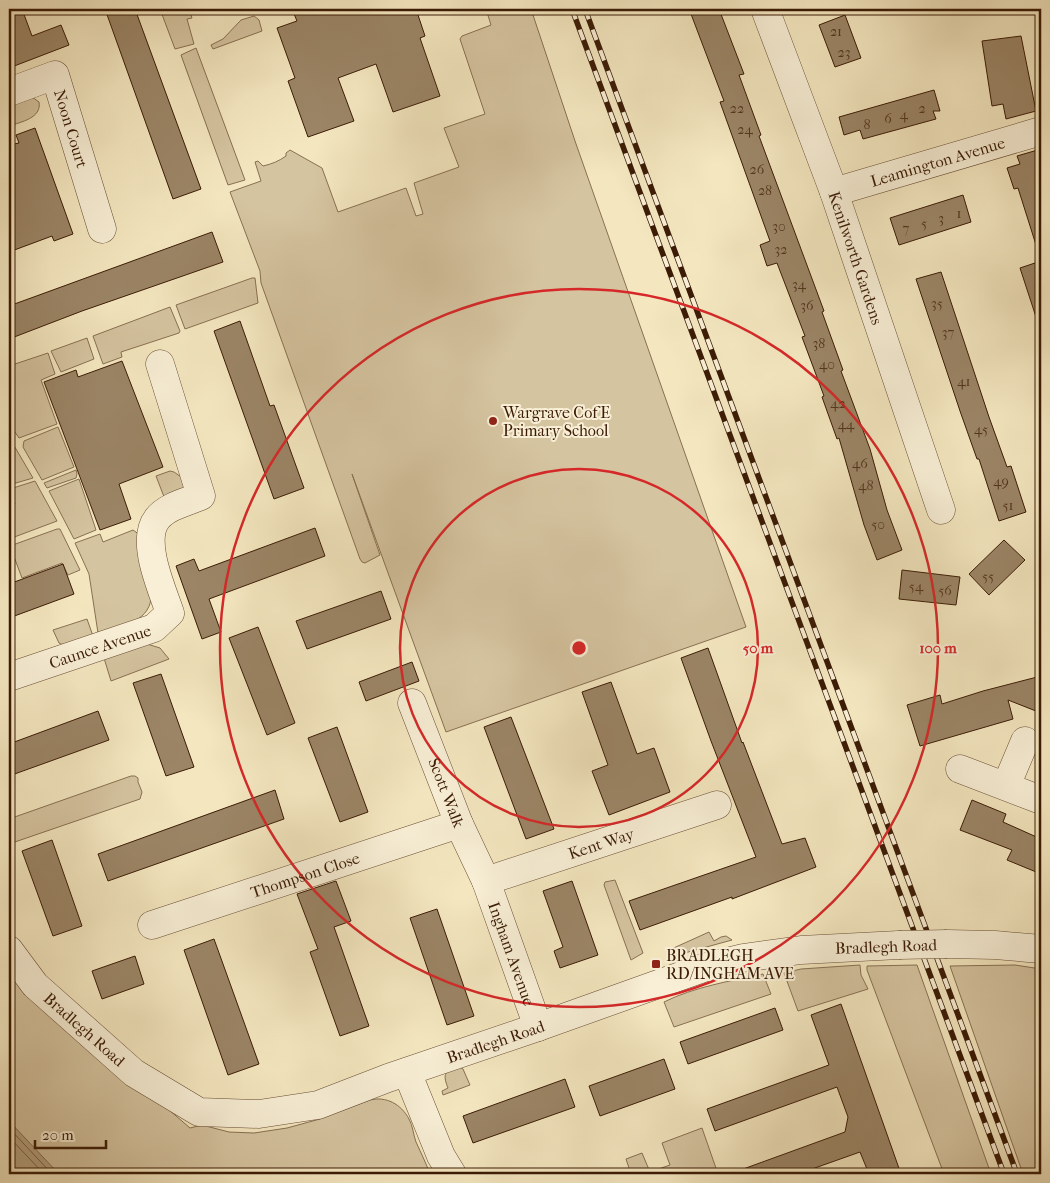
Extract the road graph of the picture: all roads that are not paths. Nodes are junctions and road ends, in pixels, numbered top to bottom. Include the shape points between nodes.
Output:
1 (765, 9) edge
2 (9, 92) edge
3 (1041, 131) edge
4 (834, 192) junction
5 (102, 229) dead end
6 (160, 364) dead end
7 (941, 510) dead end
8 (9, 677) edge
9 (412, 703) dead end
10 (1025, 741) dead end
11 (960, 769) dead end
12 (1006, 786) junction
13 (1041, 800) edge
14 (717, 806) dead end
15 (460, 824) junction
16 (486, 881) junction
17 (152, 925) dead end
18 (1041, 949) edge
19 (9, 950) edge
20 (538, 1027) junction
21 (407, 1072) junction
22 (452, 1174) edge

1 - 4 street, Kenilworth Gardens
2 - 5 street, Noon Court via 55,75
3 - 4 street, Leamington Avenue
4 - 7 street, Kenilworth Gardens
6 - 8 street, Caunce Avenue via 202,496 171,508 157,519 151,533 150,549 170,613 154,628
9 - 15 street, Scott Walk
10 - 12 street
11 - 12 street
12 - 13 street
14 - 16 street, Kent Way
15 - 16 street, Scott Walk
15 - 17 street, Thompson Close
16 - 20 street, Ingham Avenue
18 - 20 street, Bradlegh Road, bridge via 995,945 899,945 801,950 743,958 706,967
19 - 21 street, Bradlegh Road via 35,985 134,1073 199,1112 259,1114 318,1104
20 - 21 street, Bradlegh Road
21 - 22 street via 441,1156

